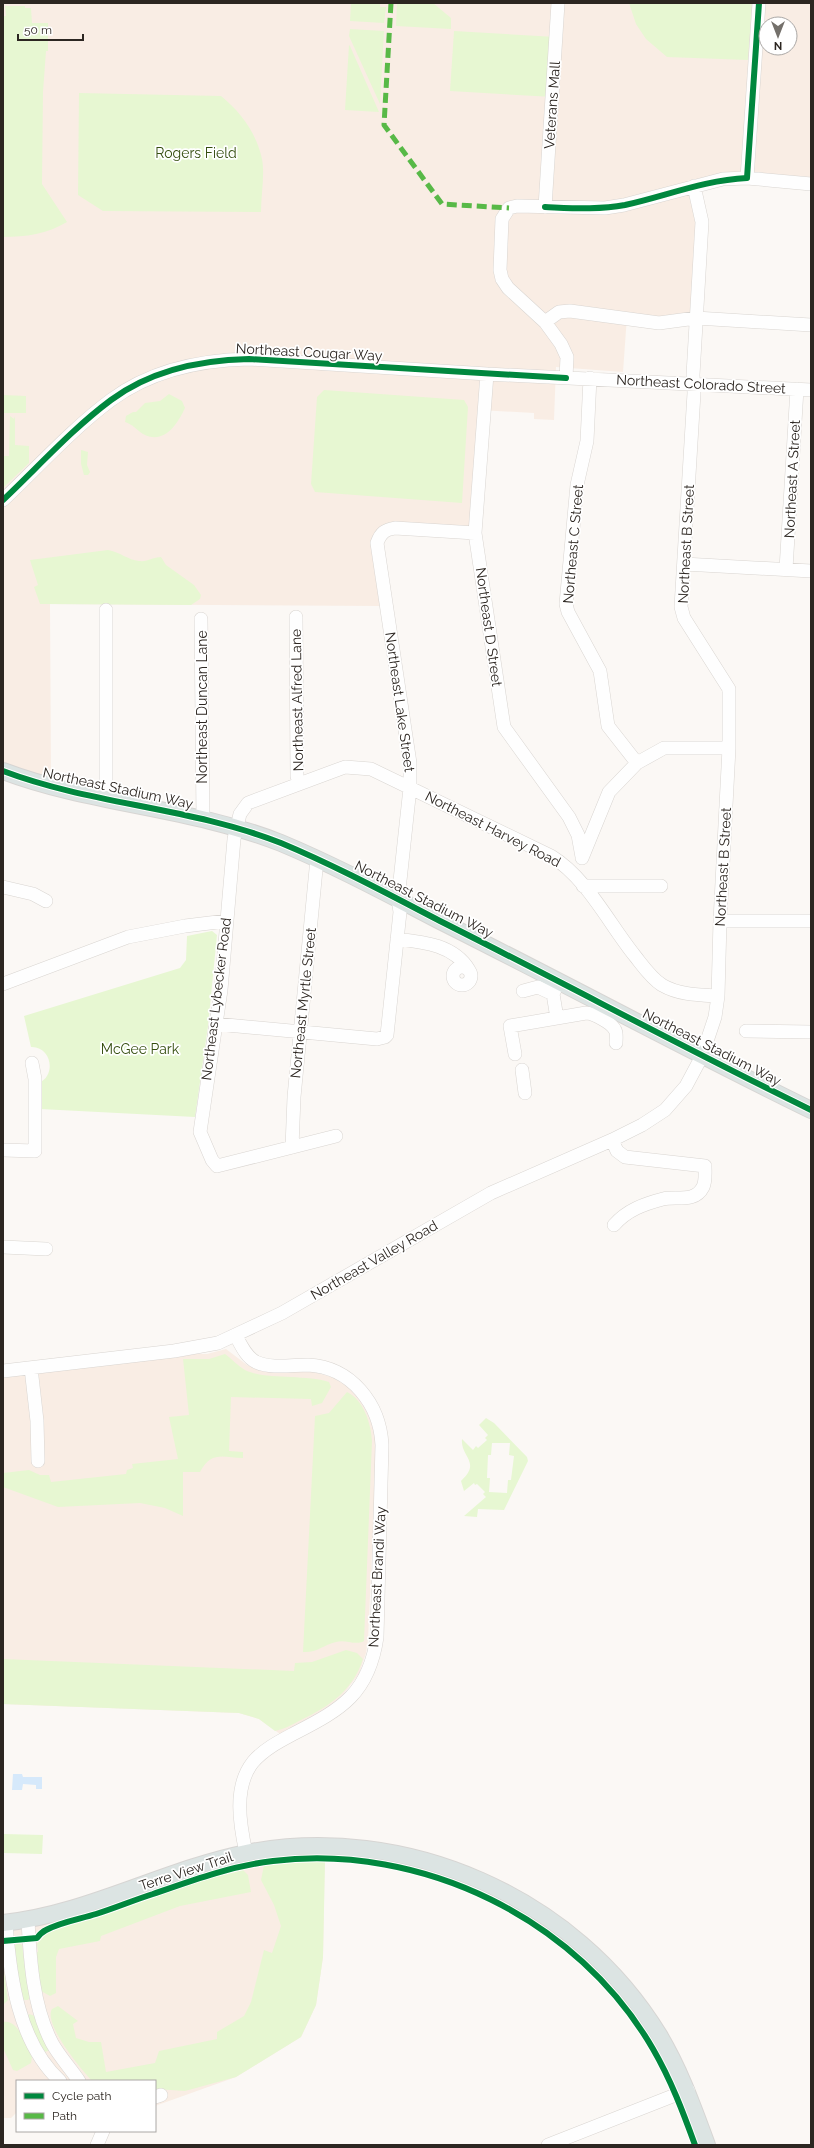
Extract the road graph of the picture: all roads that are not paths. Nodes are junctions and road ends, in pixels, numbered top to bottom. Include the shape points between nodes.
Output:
1 (558, 3) edge
2 (759, 3) edge
3 (747, 178) junction
4 (811, 184) edge
5 (694, 186) junction
6 (545, 207) junction
7 (696, 318) junction
8 (545, 322) junction
9 (811, 325) edge
10 (487, 374) junction
11 (566, 378) junction
12 (590, 378) junction
13 (694, 385) junction
14 (797, 389) junction
15 (811, 390) edge
16 (3, 500) edge
17 (475, 533) junction
18 (684, 564) junction
19 (786, 569) junction
20 (811, 571) edge
21 (106, 610) dead end
22 (296, 617) dead end
23 (201, 620) dead end
24 (729, 748) junction
25 (637, 763) junction
26 (3, 772) edge
27 (299, 783) junction
28 (410, 788) junction
29 (106, 798) junction
30 (203, 818) junction
31 (236, 827) junction
32 (582, 857) junction
33 (317, 859) junction
34 (572, 871) junction
35 (584, 886) junction
36 (661, 886) dead end
37 (3, 887) edge
38 (398, 899) junction
39 (46, 900) dead end
40 (811, 920) edge
41 (226, 921) junction
42 (720, 921) junction
43 (397, 939) junction
44 (469, 970) dead end
45 (3, 984) edge
46 (556, 987) junction
47 (523, 991) dead end
48 (718, 996) junction
49 (557, 1018) junction
50 (216, 1024) junction
51 (746, 1031) dead end
52 (301, 1032) junction
53 (811, 1032) edge
54 (616, 1043) dead end
55 (515, 1054) dead end
56 (702, 1056) junction
57 (32, 1063) dead end
58 (522, 1070) dead end
59 (525, 1093) dead end
60 (811, 1110) edge
61 (336, 1136) dead end
62 (612, 1140) junction
63 (292, 1147) junction
64 (3, 1150) edge
65 (614, 1226) dead end
66 (3, 1247) edge
67 (46, 1249) dead end
68 (236, 1336) junction
69 (31, 1368) junction
70 (3, 1371) edge
71 (38, 1461) dead end
72 (246, 1853) junction
73 (28, 1920) junction
74 (4, 1923) edge
75 (39, 2004) junction
76 (19, 2008) junction
77 (60, 2053) junction
78 (42, 2063) junction
79 (59, 2080) edge
80 (78, 2080) edge
81 (688, 2090) junction
82 (103, 2132) edge
83 (97, 2145) edge
84 (548, 2145) edge
85 (708, 2145) edge

1 - 6 street, Veterans Mall
2 - 3 street
3 - 4 street
3 - 5 street via 722,179
5 - 6 street via 618,206
5 - 7 street, Northeast B Street via 702,222
6 - 8 street via 509,208 502,219 500,270 508,288
7 - 8 street via 659,323 570,311 559,312
7 - 9 street
7 - 13 street, Northeast B Street
8 - 11 street via 561,344 567,358
10 - 11 street, Northeast Cougar Way
10 - 16 street, Northeast Cougar Way via 249,359 210,361 192,365 150,379 112,399
10 - 17 street, Northeast D Street
11 - 12 street, Northeast Cougar Way
12 - 13 street, Northeast Colorado Street
12 - 25 street, Northeast C Street via 587,441 577,485 566,604 600,671 608,726
13 - 14 street, Northeast Colorado Street
13 - 18 street, Northeast B Street
14 - 15 street, Northeast Colorado Street
14 - 19 street, Northeast A Street
17 - 28 street, Northeast Lake Street via 395,528 385,530 377,543 410,763
17 - 32 street, Northeast D Street via 504,727 569,817 578,835
18 - 19 street
18 - 24 street, Northeast B Street via 681,607 684,618 729,689
19 - 20 street
21 - 29 street
22 - 27 street, Northeast Alfred Lane
23 - 30 street, Northeast Duncan Lane
24 - 25 street via 664,748
24 - 42 street, Northeast B Street
25 - 32 street via 609,792
26 - 29 main road, Northeast Stadium Way via 45,785
27 - 28 street, Northeast Harvey Road via 346,767 359,767 371,769
27 - 31 street, Northeast Harvey Road via 248,803 242,810
28 - 34 street, Northeast Harvey Road via 551,856
28 - 38 street, Northeast Lake Street
29 - 30 main road, Northeast Stadium Way
30 - 31 main road, Northeast Stadium Way
31 - 33 main road, Northeast Stadium Way
31 - 41 street, Northeast Lybecker Road
32 - 34 street
33 - 38 main road, Northeast Stadium Way
33 - 52 street, Northeast Myrtle Street
34 - 35 street, Northeast Harvey Road
35 - 36 street
35 - 48 street, Northeast Harvey Road via 655,980 680,992
37 - 39 street
38 - 43 street, Northeast Lake Street via 400,912
38 - 46 main road, Northeast Stadium Way
40 - 42 street
41 - 45 street via 172,928 128,938
41 - 50 street, Northeast Lybecker Road
42 - 48 street, Northeast B Street
43 - 44 street via 440,947 458,957
43 - 52 street, Northeast Lake Street via 388,1030 385,1038
46 - 47 street via 538,987
46 - 49 street
46 - 56 main road, Northeast Stadium Way
48 - 56 street, Northeast B Street
49 - 54 street via 591,1014 615,1029
49 - 55 street via 510,1026
50 - 52 street
50 - 63 street, Northeast Lybecker Road via 200,1132 212,1160 217,1166
51 - 53 street
52 - 63 street, Northeast Myrtle Street
56 - 60 main road, Northeast Stadium Way
56 - 62 street, Northeast Valley Road via 686,1086 665,1110 642,1126
57 - 64 street via 35,1079 35,1151
58 - 59 street
61 - 63 street
62 - 65 street via 617,1151 625,1157 705,1166 704,1185 696,1194 687,1198 664,1199 628,1212
62 - 68 street, Northeast Valley Road via 491,1193 282,1313
66 - 67 street
68 - 69 street, Northeast Valley Road via 200,1348
68 - 72 street, Northeast Brandi Way via 247,1355 256,1362 269,1365 315,1366 347,1378 364,1393 375,1410 382,1445 377,1637 370,1668 360,1686 340,1707 272,1746 253,1762 241,1790 239,1802
69 - 70 street, Northeast Valley Road
69 - 71 street
72 - 73 main road via 203,1864 100,1900
72 - 81 main road via 326,1846 385,1851 433,1862 506,1892 543,1914 595,1955 629,1993 659,2035
73 - 74 main road
73 - 75 street via 31,1967
74 - 76 street
75 - 76 street
75 - 77 street via 53,2044
76 - 78 street
77 - 78 street
77 - 80 street
78 - 79 street
81 - 84 street
81 - 85 main road
82 - 83 street

